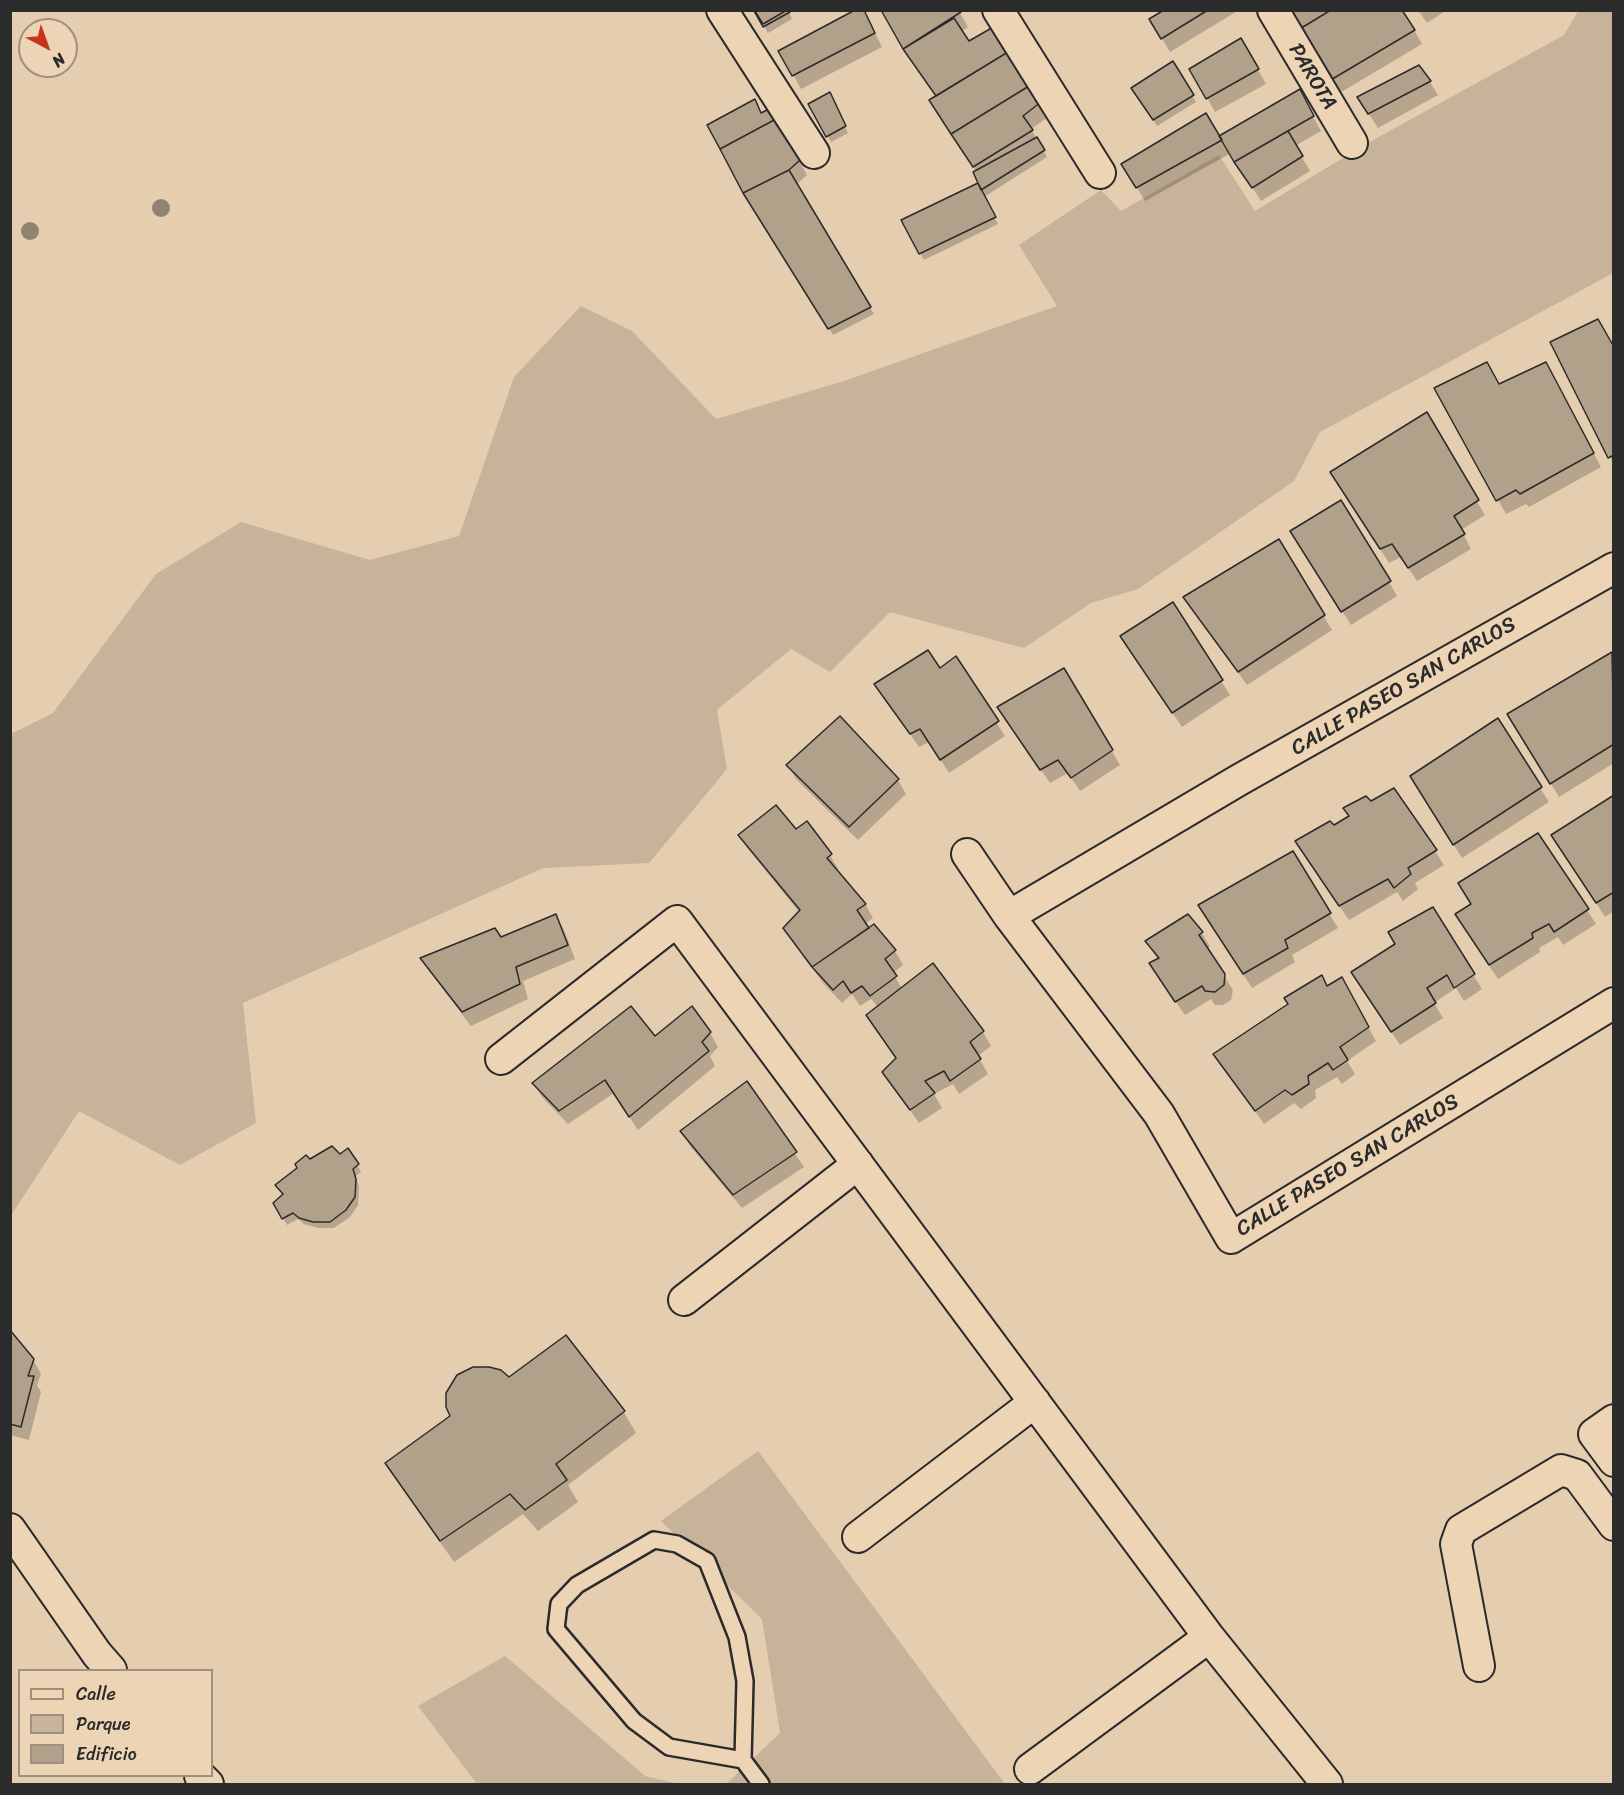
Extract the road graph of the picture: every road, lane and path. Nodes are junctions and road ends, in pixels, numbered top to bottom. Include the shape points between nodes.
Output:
1 (722, 10) edge
2 (998, 10) edge
3 (1273, 10) edge
4 (1352, 143) dead end
5 (814, 153) dead end
6 (1100, 173) dead end
7 (1614, 568) edge
8 (967, 854) dead end
9 (1010, 916) junction
10 (1614, 1003) edge
11 (501, 1059) dead end
12 (858, 1164) junction
13 (684, 1300) dead end
14 (1035, 1402) junction
15 (1614, 1420) edge
16 (1614, 1461) edge
17 (1614, 1526) edge
18 (10, 1529) edge
19 (858, 1538) dead end
20 (1209, 1637) junction
21 (1479, 1666) dead end
22 (109, 1669) edge
23 (743, 1760) junction
24 (1030, 1769) dead end
25 (761, 1785) edge
26 (1327, 1785) edge

1 - 5 street
2 - 6 street
3 - 4 street, PAROTA
7 - 9 street, CALLE PASEO SAN CARLOS via 1239,780
8 - 9 street, CALLE PASEO SAN CARLOS
9 - 10 street, CALLE PASEO SAN CARLOS via 1159,1114 1231,1238
11 - 12 street via 677,921
12 - 13 street
12 - 14 street
14 - 19 street
14 - 20 street
15 - 16 street via 1594,1434
17 - 21 street via 1577,1475 1562,1470 1461,1530 1456,1544
18 - 22 street
20 - 24 street
20 - 26 street
23 - 23 lane via 745,1681 737,1638 707,1561 677,1544 654,1540 577,1585 559,1604 556,1629 634,1721 669,1748
23 - 25 lane

